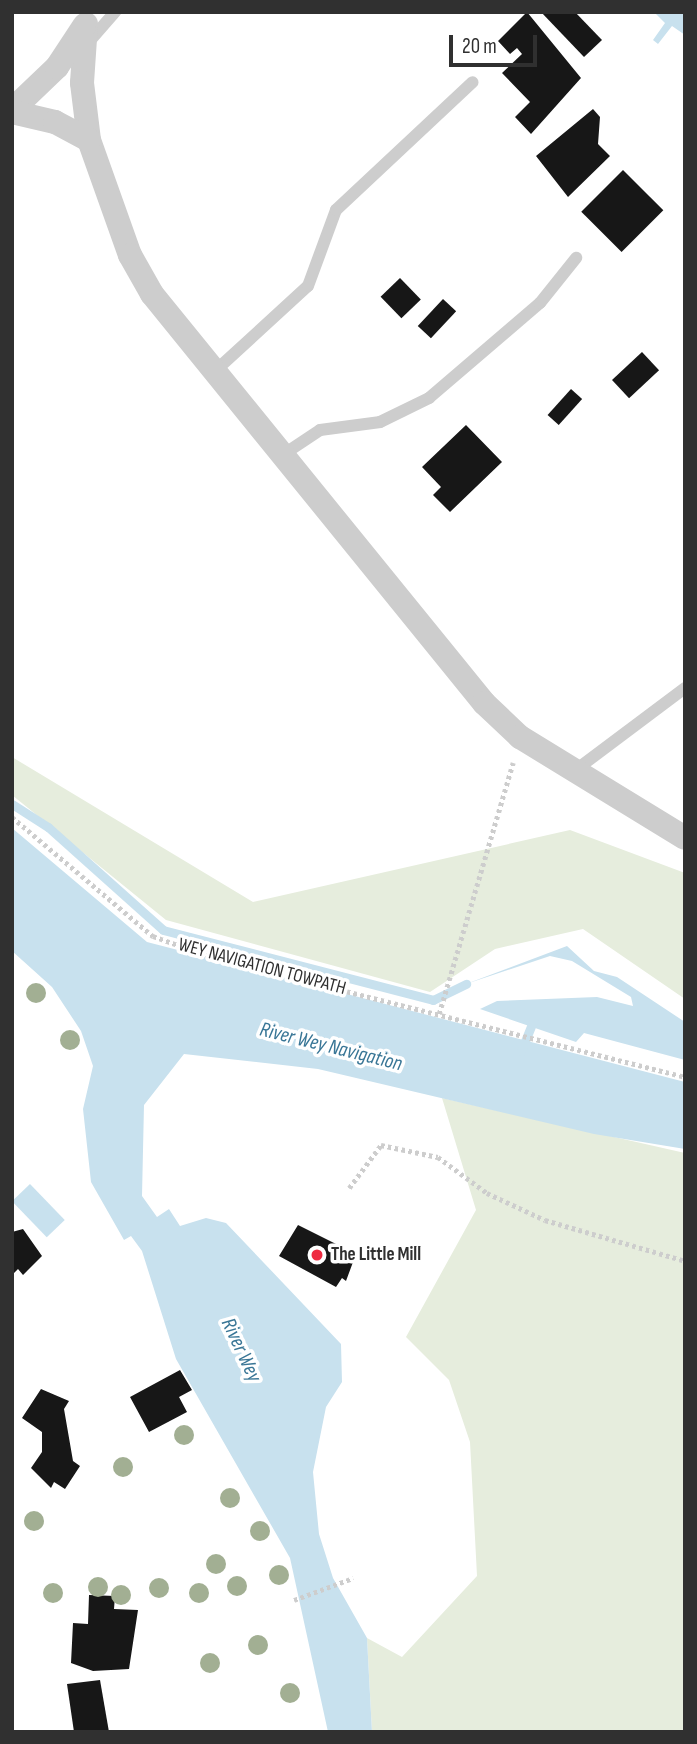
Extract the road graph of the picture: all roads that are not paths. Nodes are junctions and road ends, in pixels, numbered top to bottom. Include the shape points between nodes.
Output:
1 (115, 12) edge
2 (87, 28) edge
3 (473, 82) dead end
4 (12, 111) edge
5 (89, 140) junction
6 (576, 258) dead end
7 (214, 372) junction
8 (281, 456) junction
9 (685, 688) edge
10 (573, 772) junction
11 (685, 838) edge

1 - 2 lane
2 - 4 street
2 - 5 street
3 - 7 lane via 336,210 307,286
4 - 5 street via 55,122
5 - 7 street via 130,256 152,294
6 - 8 lane via 540,303 429,398 380,422 320,430
7 - 8 street
8 - 10 street via 460,678 520,737
9 - 10 lane
10 - 11 street

